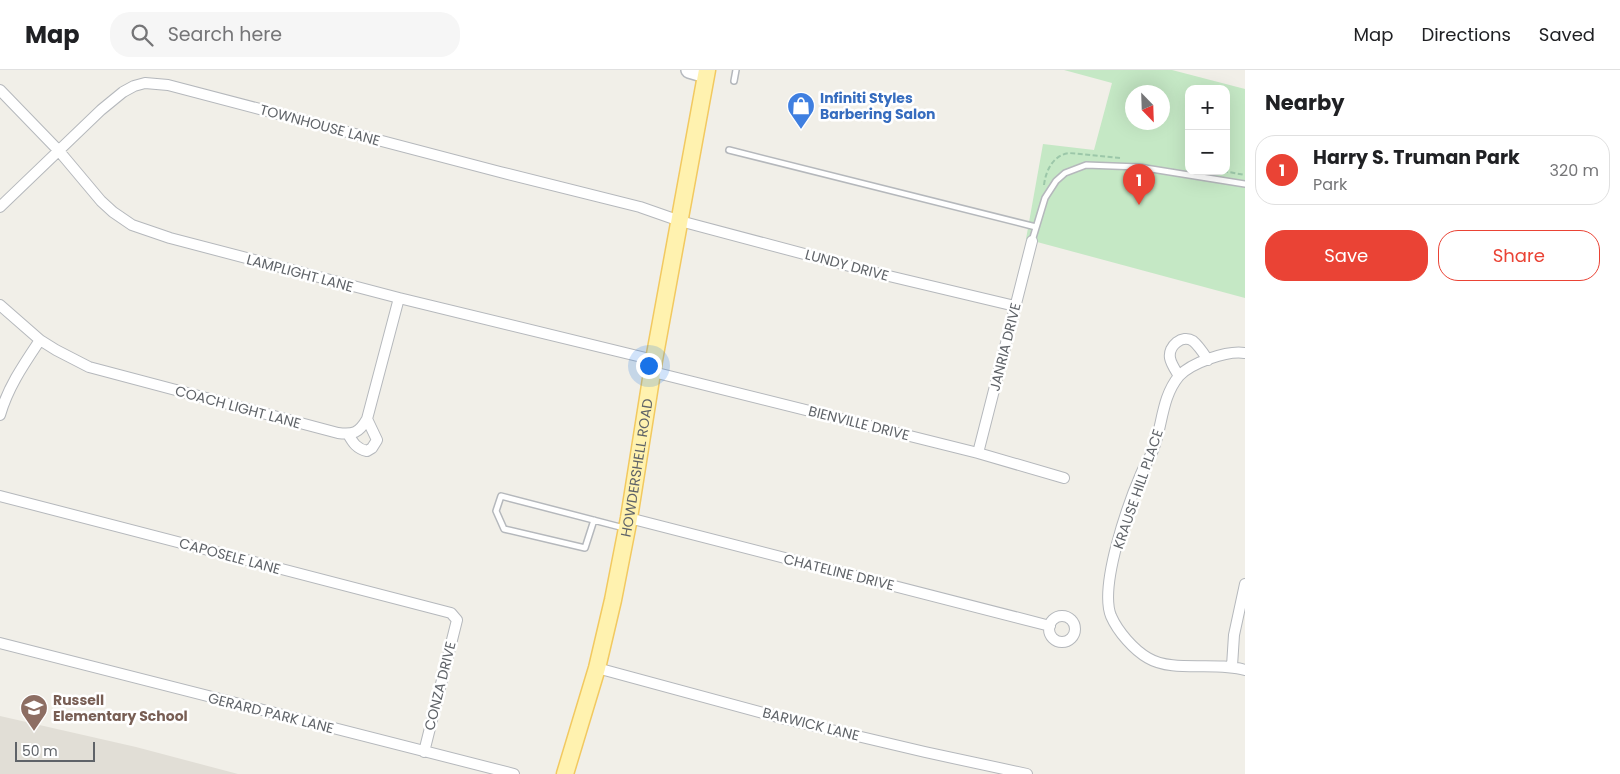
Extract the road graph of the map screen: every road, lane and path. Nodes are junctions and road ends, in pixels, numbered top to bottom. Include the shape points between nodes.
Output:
1 (689, 70) edge
2 (736, 70) edge
3 (706, 72) edge
4 (734, 81) dead end
5 (0, 90) edge
6 (729, 150) dead end
7 (59, 152) junction
8 (1230, 172) edge
9 (1245, 175) edge
10 (1245, 184) edge
11 (0, 207) edge
12 (680, 221) junction
13 (1036, 227) junction
14 (1032, 241) joint
15 (399, 298) junction
16 (0, 305) edge
17 (1015, 306) junction
18 (40, 340) junction
19 (1245, 353) edge
20 (1208, 360) junction
21 (654, 366) junction
22 (1179, 376) junction
23 (0, 415) edge
24 (367, 420) junction
25 (348, 434) junction
26 (978, 453) junction
27 (1064, 478) dead end
28 (0, 496) edge
29 (594, 520) junction
30 (628, 524) junction
31 (1245, 584) edge
32 (457, 620) joint
33 (1050, 626) dead end
34 (0, 643) edge
35 (1232, 666) junction
36 (597, 668) junction
37 (1245, 670) edge
38 (424, 752) junction
39 (514, 774) edge
40 (565, 774) edge
41 (1028, 774) edge

1 - 3 street
2 - 4 lane
3 - 12 main road, HOWDERSHELL ROAD
5 - 7 street, LAMPLIGHT LANE
6 - 13 lane
7 - 11 street, TOWNHOUSE LANE
7 - 12 street, TOWNHOUSE LANE via 124,92 134,86 156,83
7 - 15 street, LAMPLIGHT LANE via 112,212 143,230
8 - 9 path
10 - 13 lane via 1139,167 1086,165 1065,173 1056,181 1045,198
12 - 17 street, LUNDY DRIVE
12 - 21 main road, HOWDERSHELL ROAD
13 - 14 lane
14 - 17 street, JANRIA DRIVE
15 - 21 street, LAMPLIGHT LANE
15 - 24 street
16 - 18 street, COACH LIGHT LANE
17 - 26 street, JANRIA DRIVE
18 - 23 street via 17,373
18 - 25 street, COACH LIGHT LANE via 89,367
19 - 20 street
20 - 22 street, KRAUSE HILL PLACE via 1192,365
20 - 22 street via 1192,340 1174,343 1170,358
21 - 26 street, BIENVILLE DRIVE
21 - 30 main road, HOWDERSHELL ROAD
22 - 35 street, KRAUSE HILL PLACE via 1167,395 1153,451 1141,473 1120,533 1109,582 1111,616 1125,636 1149,659 1177,666
24 - 25 street via 362,428
24 - 25 street via 377,440 372,448 360,450
26 - 27 street, BIENVILLE DRIVE
28 - 32 street, CAPOSELE LANE via 452,613
29 - 29 lane via 501,496 496,511 504,529 585,548
29 - 30 lane
30 - 33 street, CHATELINE DRIVE
30 - 36 main road, HOWDERSHELL ROAD
31 - 35 street via 1234,636
32 - 38 street, CONZA DRIVE
34 - 38 street, GERARD PARK LANE
35 - 37 street, KRAUSE HILL PLACE
36 - 40 main road, HOWDERSHELL ROAD
36 - 41 street, BARWICK LANE via 785,719
38 - 39 street, GERARD PARK LANE

